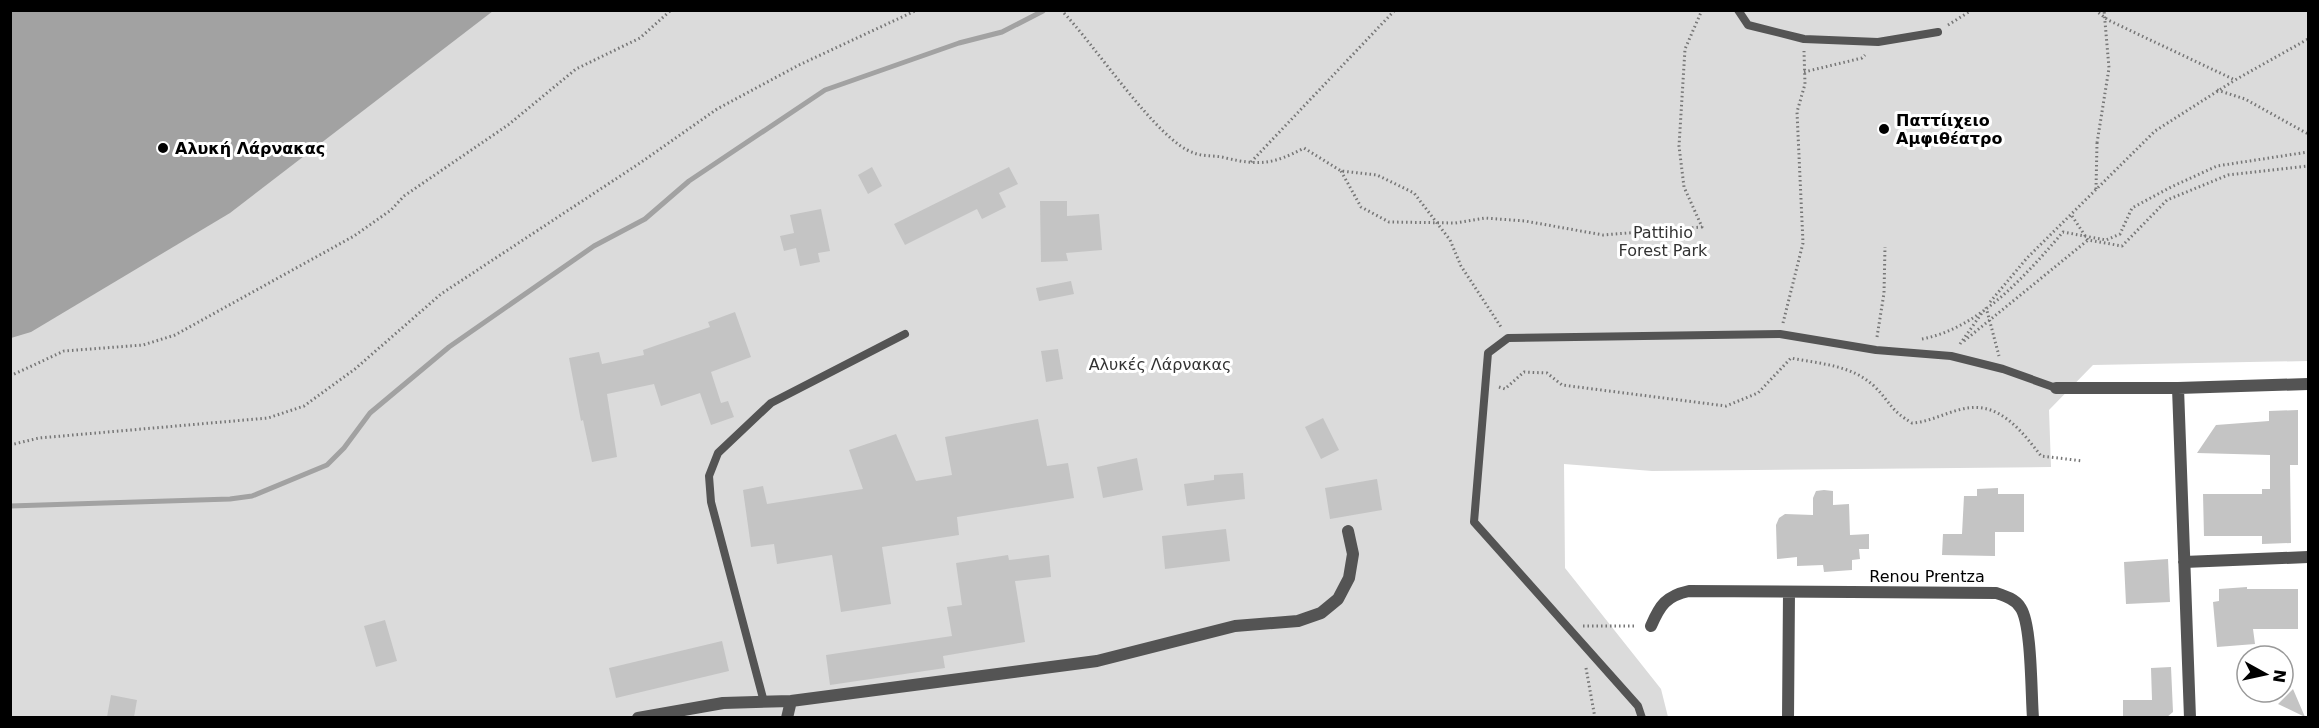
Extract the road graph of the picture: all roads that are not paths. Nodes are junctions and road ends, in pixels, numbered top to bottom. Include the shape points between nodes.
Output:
1 (1738, 10) edge
2 (1938, 32) dead end
3 (905, 334) dead end
4 (2308, 384) edge
5 (2056, 388) joint
6 (2178, 388) junction
7 (1348, 531) dead end
8 (2308, 557) edge
9 (2184, 562) junction
10 (1789, 592) junction
11 (1651, 626) road end
12 (791, 701) junction
13 (764, 702) junction
14 (638, 717) edge
15 (787, 717) edge
16 (1642, 717) edge
17 (1788, 717) edge
18 (2033, 717) edge
19 (2190, 717) edge

1 - 2 lane via 1748,25 1803,39 1878,42
3 - 13 lane via 771,403 718,453 709,476 711,502
4 - 6 street
5 - 6 street
5 - 16 lane via 1951,356 1876,350 1780,334 1508,338 1488,353 1474,522 1638,706
6 - 9 street
7 - 12 street via 1353,554 1349,578 1338,599 1322,612 1298,621 1235,626 1097,661
8 - 9 street
9 - 19 street
10 - 11 street, Renou Prentza via 1689,591 1672,595 1659,606
10 - 17 street
10 - 18 street, Renou Prentza via 1996,593 2011,598 2021,607 2027,625
12 - 13 street
12 - 15 street
13 - 14 street via 723,703

